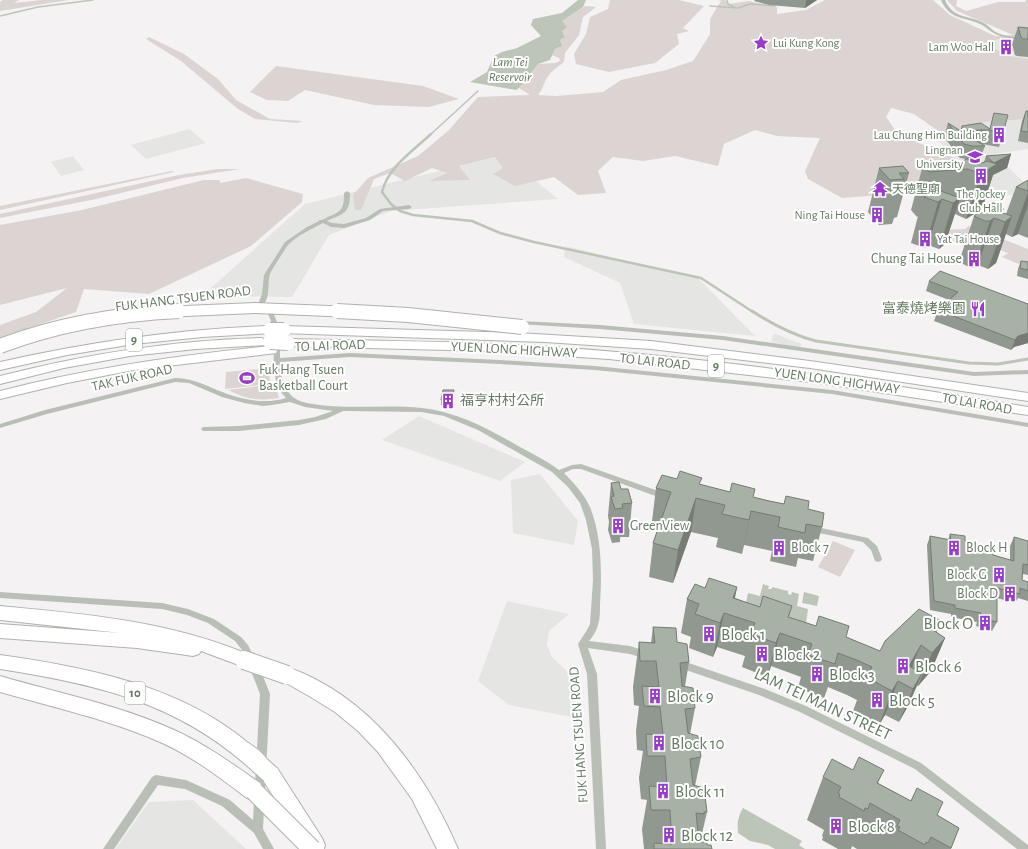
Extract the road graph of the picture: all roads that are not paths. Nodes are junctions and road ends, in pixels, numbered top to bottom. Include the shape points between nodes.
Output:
1 (943, 0) edge
2 (1028, 39) edge
3 (347, 193) dead end
4 (409, 207) dead end
5 (321, 221) junction
6 (261, 304) junction
7 (479, 322) dead end
8 (606, 342) junction
9 (0, 346) edge
10 (272, 346) junction
11 (0, 366) edge
12 (1028, 372) edge
13 (0, 380) edge
14 (0, 396) edge
15 (1028, 397) edge
16 (291, 399) junction
17 (340, 410) junction
18 (1028, 410) edge
19 (1028, 425) edge
20 (0, 426) edge
21 (205, 429) dead end
22 (558, 473) junction
23 (675, 500) edge
24 (805, 528) edge
25 (878, 559) dead end
26 (0, 595) edge
27 (0, 613) edge
28 (0, 631) edge
29 (582, 644) junction
30 (652, 656) edge
31 (244, 660) junction
32 (0, 662) edge
33 (674, 662) edge
34 (0, 684) edge
35 (258, 830) junction
36 (108, 849) edge
37 (269, 849) edge
38 (312, 849) edge
39 (318, 849) edge
40 (448, 849) edge
41 (601, 849) edge
42 (1025, 849) edge

1 - 2 street via 951,12 984,24 994,32 1008,37
3 - 5 street via 344,211
4 - 5 street via 382,210 368,219 344,226
5 - 6 street via 287,243 267,275
6 - 9 street, FUK HANG TSUEN ROAD via 83,326
6 - 10 street, FUK HANG TSUEN ROAD via 267,306 275,318 277,331
7 - 12 street via 655,331 759,342 974,374
8 - 9 highway, bridge via 522,327 409,315 269,308 123,314 83,321
8 - 10 highway, YUEN LONG HIGHWAY / 9, bridge via 284,330
8 - 15 highway, YUEN LONG HIGHWAY / 9 via 847,369
10 - 11 highway, YUEN LONG HIGHWAY / 9 via 212,332 131,340
10 - 13 highway, YUEN LONG HIGHWAY / 9 via 204,345 138,352
10 - 14 highway via 146,365
10 - 16 street, FUK HANG TSUEN ROAD via 281,387
10 - 18 highway, YUEN LONG HIGHWAY / 9 via 337,344 492,347 608,355 848,382
10 - 19 street, TO LAI ROAD via 350,355 595,368 832,392
16 - 17 street via 304,404
16 - 20 street, TAK FUK ROAD via 271,404 249,402 227,397 193,381 180,380 45,412
17 - 21 street via 319,420 303,423 230,430
17 - 22 street via 421,410 441,414 481,428
22 - 23 street via 581,466
22 - 29 street via 580,497 586,507 593,531 596,568 595,617 591,632
24 - 25 street via 865,540 874,548
26 - 35 street via 162,606 212,621 238,639 245,648 265,694
27 - 31 highway via 98,623 176,636 211,646
28 - 31 highway via 160,644
29 - 30 street via 630,650
29 - 41 street, FUK HANG TSUEN ROAD via 592,674
31 - 40 highway, bridge via 304,683 338,703 365,725 389,750 412,780 432,814
32 - 39 highway, 10, bridge via 44,669 129,691 177,708 214,728 270,774
33 - 42 street, LAM TEI MAIN STREET via 804,709 918,766
34 - 38 highway, bridge via 131,722 183,743 254,790
35 - 36 street via 226,803 186,785 156,780
35 - 37 street

